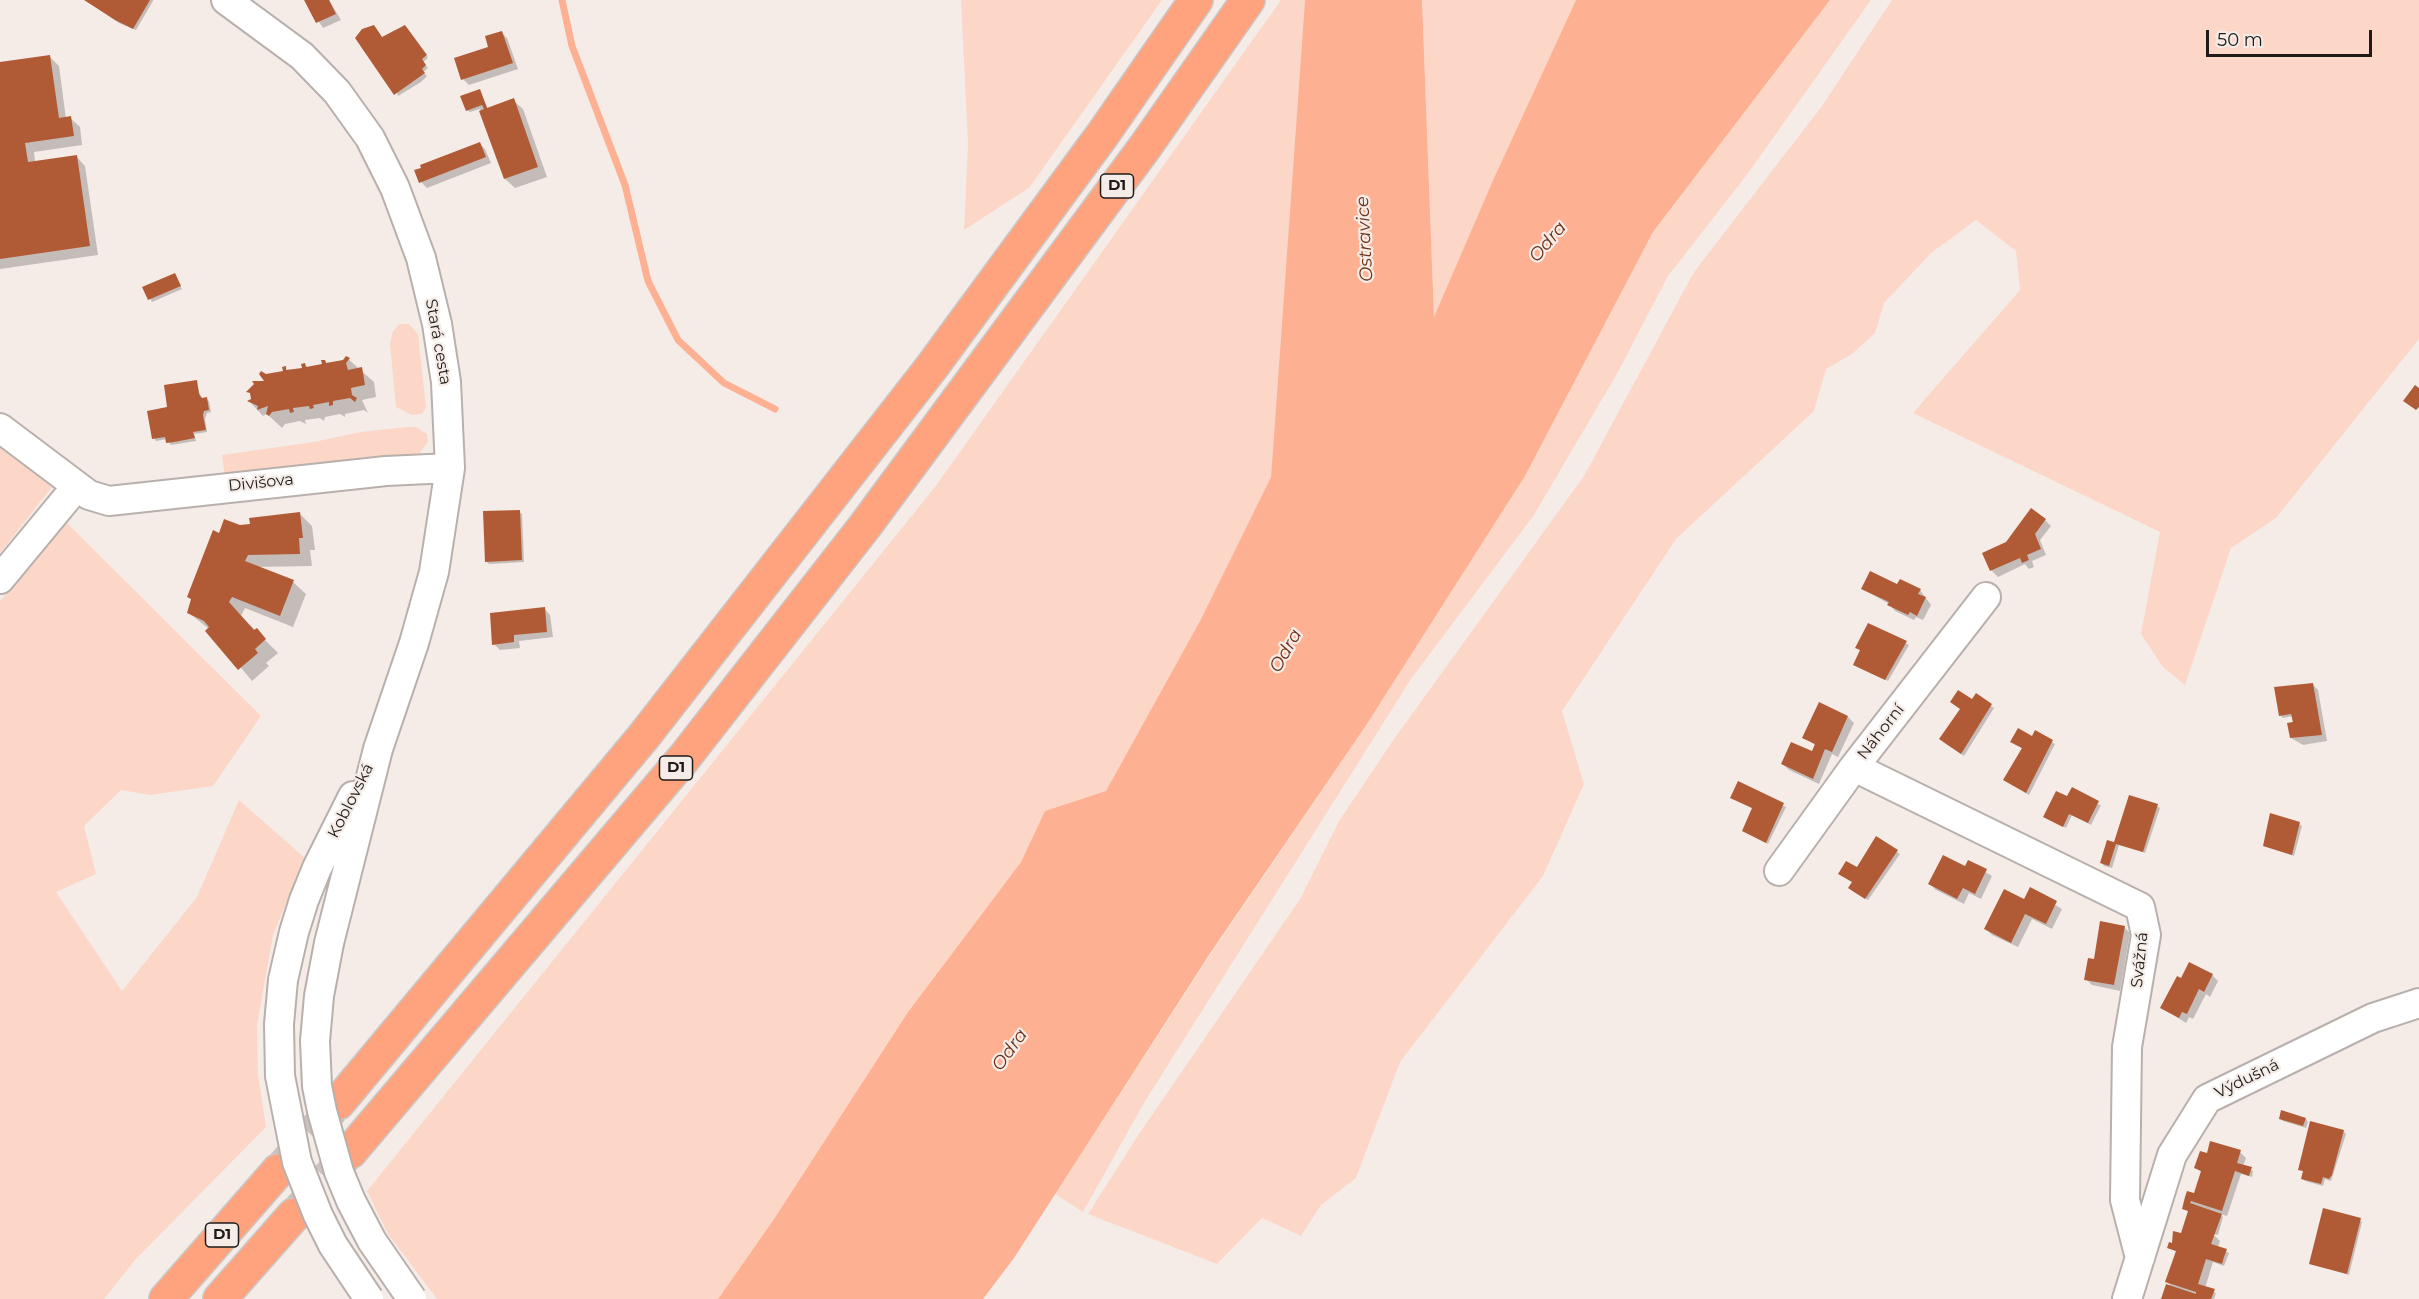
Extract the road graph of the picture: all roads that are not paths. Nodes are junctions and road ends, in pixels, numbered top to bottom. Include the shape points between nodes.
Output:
1 (226, 0) edge
2 (1196, 0) edge
3 (1248, 0) edge
4 (0, 428) edge
5 (450, 468) junction
6 (77, 486) junction
7 (0, 579) edge
8 (1986, 597) dead end
9 (378, 749) junction
10 (1854, 767) junction
11 (1779, 871) dead end
12 (2419, 1003) edge
13 (338, 1103) tunnel mouth
14 (350, 1152) tunnel mouth
15 (278, 1171) tunnel mouth
16 (294, 1215) tunnel mouth
17 (2140, 1258) junction
18 (166, 1299) edge
19 (220, 1299) edge
20 (369, 1299) edge
21 (412, 1299) edge
22 (2127, 1299) edge

1 - 5 street, Stará cesta via 288,44 324,78 358,119 388,171 418,249 437,324 449,416
2 - 13 highway, D1 via 931,368 644,736
3 - 14 highway, D1 via 1145,147 865,526 684,758
4 - 6 street, Divišova
5 - 6 street, Divišova via 375,472 109,501 89,495
5 - 9 street, Stará cesta via 429,591
6 - 7 street
8 - 10 street, Náhorní
9 - 20 street, Koblovská, bridge via 317,868 294,932 283,980 279,1024 280,1076 297,1162 328,1235
9 - 21 street, Koblovská, bridge via 319,996 317,1086 351,1201 372,1241
10 - 11 street, Náhorní
10 - 17 street, Svážná via 2140,907 2146,935 2127,1047 2126,1200
12 - 17 street, Výdušná via 2373,1018 2207,1099 2172,1155
15 - 18 highway, D1
16 - 19 highway, D1
17 - 22 street, Výdušná

